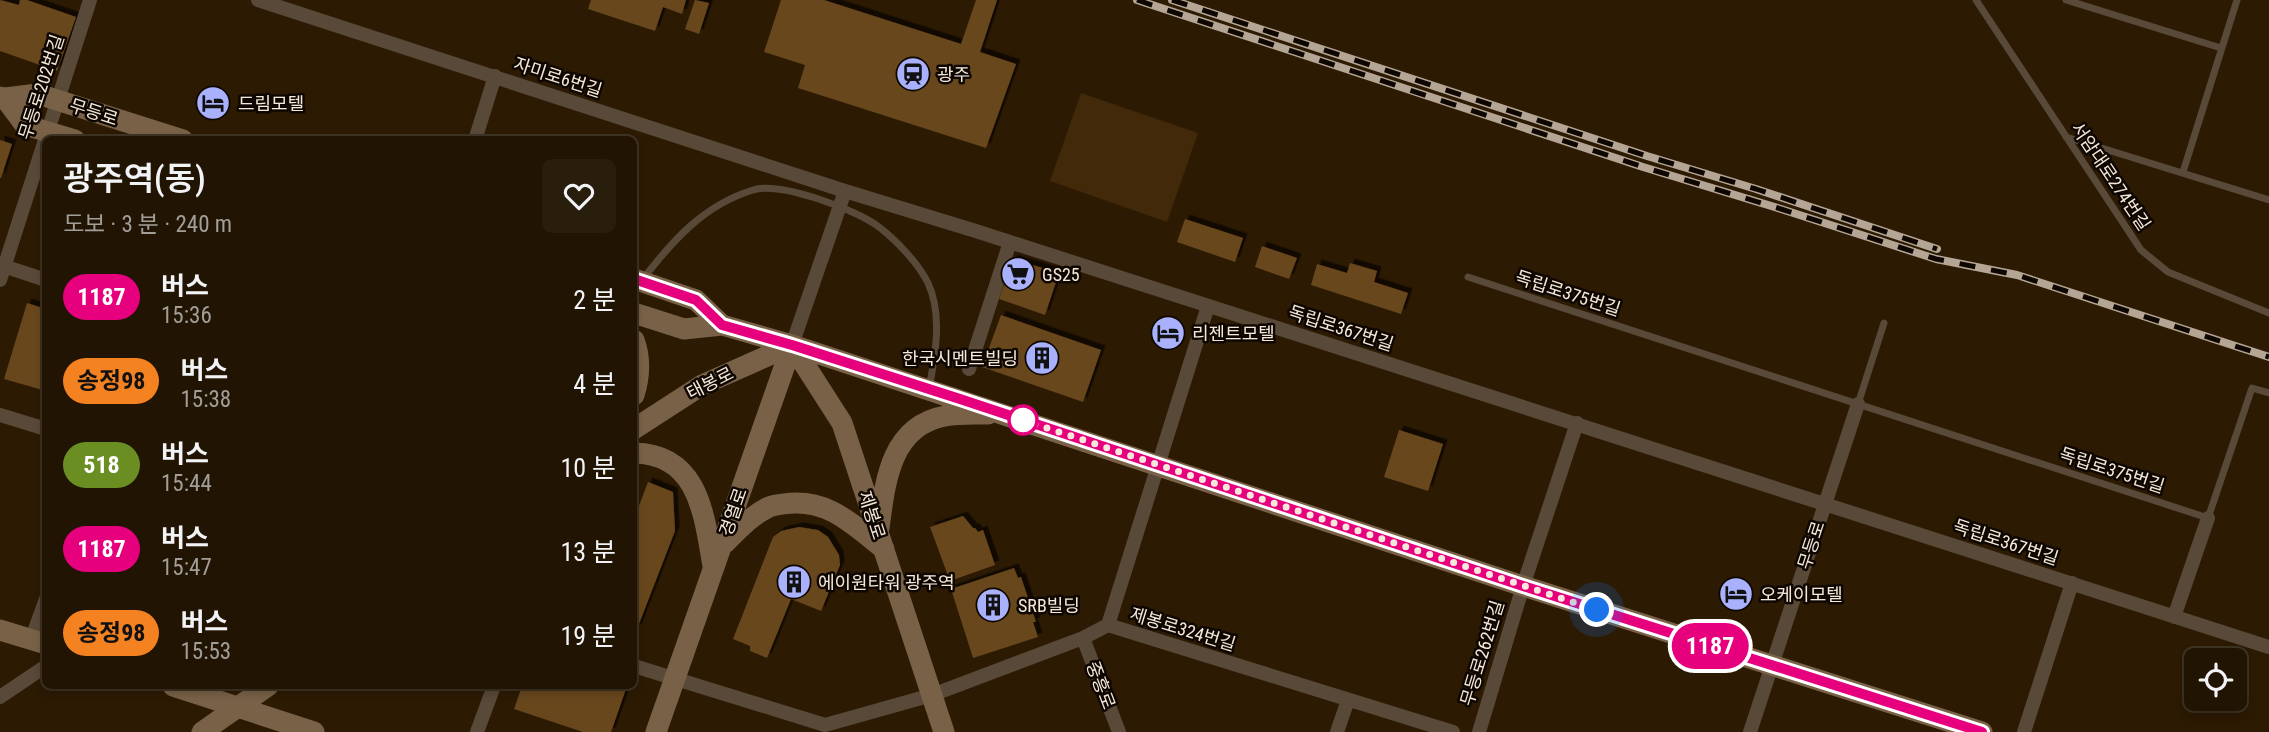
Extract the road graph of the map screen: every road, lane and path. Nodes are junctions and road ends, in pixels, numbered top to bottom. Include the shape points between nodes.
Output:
1 (90, 0) edge
2 (258, 0) edge
3 (1976, 0) edge
4 (2066, 0) edge
5 (2237, 0) edge
6 (2221, 48) junction
7 (495, 76) junction
8 (2, 98) edge
9 (57, 100) junction
10 (47, 131) junction
11 (45, 136) edge
12 (63, 136) edge
13 (170, 136) edge
14 (476, 136) edge
15 (2065, 137) junction
16 (42, 146) edge
17 (2183, 172) junction
18 (845, 191) junction
19 (2269, 200) edge
20 (839, 206) junction
21 (1010, 242) junction
22 (1, 271) edge
23 (1468, 277) dead end
24 (42, 279) edge
25 (638, 280) edge
26 (1208, 306) junction
27 (2269, 313) edge
28 (637, 314) edge
29 (1884, 323) dead end
30 (722, 325) junction
31 (792, 345) junction
32 (637, 349) edge
33 (969, 369) dead end
34 (637, 385) edge
35 (929, 390) junction
36 (2269, 393) edge
37 (1858, 404) junction
38 (1006, 414) junction
39 (0, 415) edge
40 (1577, 424) junction
41 (637, 427) edge
42 (42, 428) edge
43 (637, 453) edge
44 (1157, 465) junction
45 (1825, 504) junction
46 (2208, 518) junction
47 (881, 541) junction
48 (721, 547) junction
49 (713, 570) junction
50 (2072, 583) junction
51 (1523, 586) junction
52 (2175, 617) junction
53 (42, 620) edge
54 (1108, 625) junction
55 (0, 629) edge
56 (1083, 638) junction
57 (38, 642) edge
58 (2269, 647) edge
59 (1771, 666) junction
60 (637, 667) edge
61 (42, 669) edge
62 (675, 680) junction
63 (182, 689) edge
64 (264, 689) edge
65 (493, 689) edge
66 (932, 695) junction
67 (0, 697) edge
68 (1348, 700) junction
69 (237, 708) junction
70 (824, 728) edge
71 (202, 732) edge
72 (314, 732) edge
73 (477, 732) edge
74 (656, 732) edge
75 (944, 732) edge
76 (1119, 732) edge
77 (1337, 732) edge
78 (1453, 732) edge
79 (1479, 732) edge
80 (1749, 732) edge
81 (1982, 732) edge
82 (2024, 732) edge

1 - 9 street, 무등로202번길
2 - 7 street, 자미로6번길
3 - 15 lane, 서암대로274번길
4 - 6 lane
5 - 6 lane
6 - 17 lane
7 - 14 street
7 - 18 street, 자미로6번길
8 - 9 street, 무등로 via 38,94
8 - 10 street, 무등로 via 25,125
9 - 10 street, 무등로202번길
9 - 13 street, 무등로
10 - 11 street, 무등로202번길
10 - 12 street, 무등로
15 - 17 lane
15 - 27 lane, 서암대로274번길 via 2141,250 2157,264
16 - 22 street, 무등로202번길
17 - 19 lane
18 - 20 street
18 - 21 street, 독립로367번길
20 - 25 lane via 780,190 746,192 681,232
20 - 31 street
20 - 35 lane via 878,226 900,246 928,284 936,322
21 - 26 street, 독립로367번길
21 - 33 street
22 - 24 street
23 - 37 lane, 독립로375번길
25 - 30 street via 696,300
26 - 40 street, 독립로367번길
26 - 44 street
28 - 30 street via 684,329
29 - 37 lane
30 - 31 street
31 - 35 street
31 - 41 street, 태봉로 via 702,385
31 - 47 street, 제봉로 via 842,423
31 - 48 street, 경열로
32 - 34 street
35 - 38 street
36 - 46 lane via 2252,388
37 - 45 street
37 - 46 lane, 독립로375번길
38 - 44 street
38 - 47 street via 946,415 913,431 889,466
39 - 42 street
40 - 45 street, 독립로367번길
40 - 51 street, 무등로262번길
43 - 49 street via 664,457 688,479 701,505
44 - 51 street
44 - 54 street
45 - 50 street, 독립로367번길
45 - 59 street, 무등로
46 - 52 street
47 - 48 street via 838,513 813,503 794,502 769,506
47 - 66 street, 제봉로
48 - 49 street, 경열로
49 - 62 street, 경열로
50 - 52 street, 독립로367번길
50 - 82 street
51 - 59 street
51 - 79 street, 무등로262번길
52 - 58 street, 독립로367번길
53 - 57 street
54 - 56 street, 제봉로324번길
54 - 68 street, 제봉로324번길
55 - 57 street
56 - 66 street, 제봉로324번길
56 - 76 street, 중흥로
59 - 80 street, 무등로
59 - 81 street
60 - 62 street
61 - 67 street
62 - 70 street
62 - 74 street, 경열로
63 - 69 street
64 - 69 street
65 - 73 street
66 - 70 street
66 - 75 street, 제봉로
68 - 77 street
68 - 78 street, 제봉로324번길
69 - 71 street
69 - 72 street

